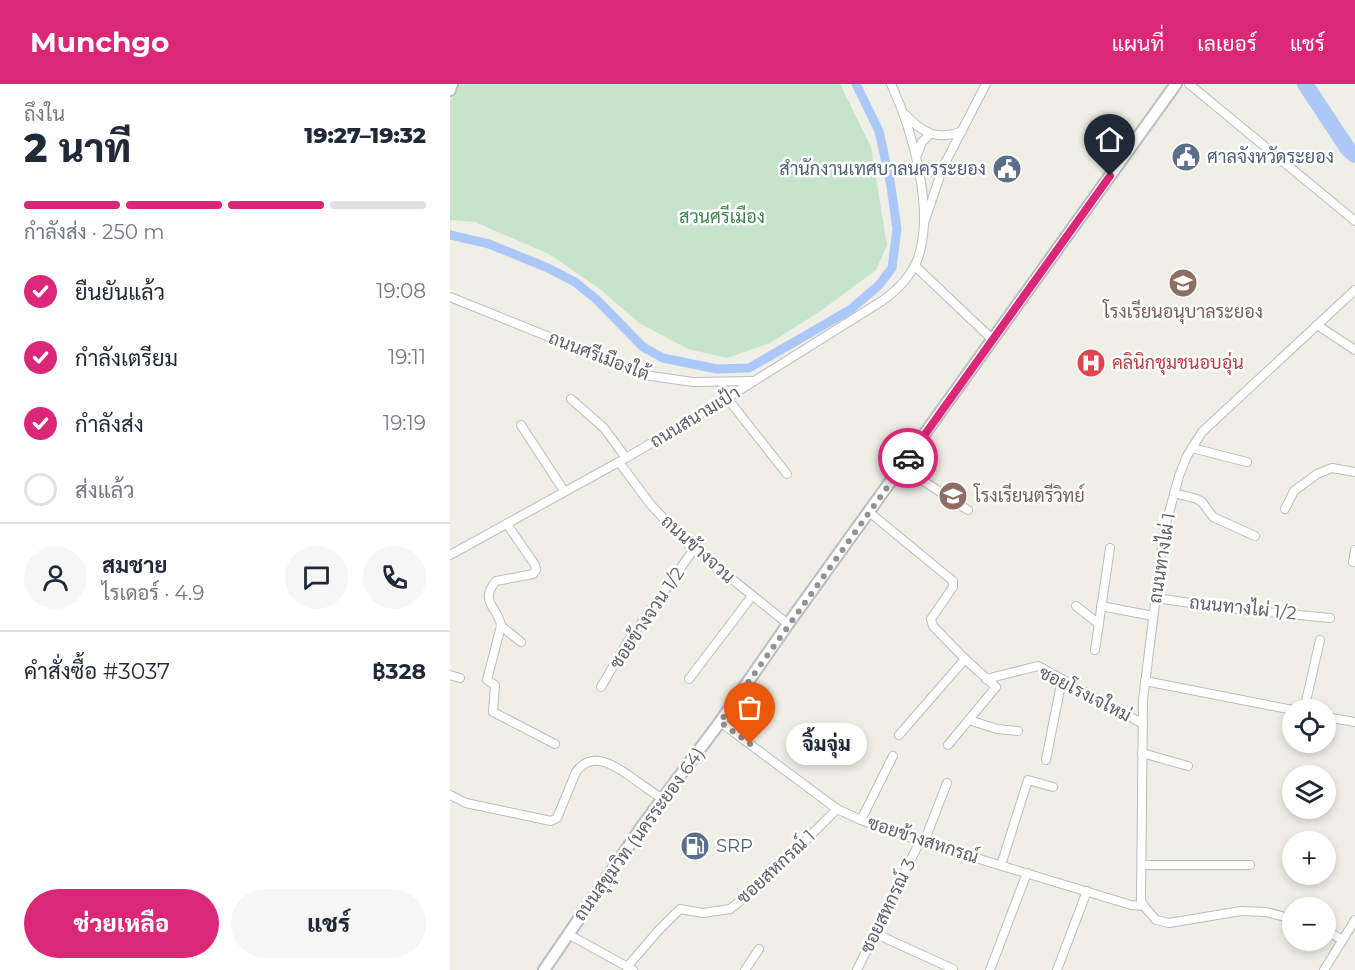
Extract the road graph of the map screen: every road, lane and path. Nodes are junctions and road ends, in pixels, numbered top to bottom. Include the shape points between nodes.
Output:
1 (452, 84) edge
2 (891, 84) edge
3 (986, 84) edge
4 (1176, 84) edge
5 (1189, 84) edge
6 (450, 90) edge
7 (904, 111) junction
8 (962, 131) junction
9 (934, 135) junction
10 (952, 150) junction
11 (916, 156) junction
12 (943, 167) junction
13 (919, 170) junction
14 (1355, 221) edge
15 (923, 227) junction
16 (915, 266) junction
17 (1355, 290) edge
18 (450, 297) edge
19 (1317, 325) junction
20 (992, 339) junction
21 (1355, 350) edge
22 (755, 381) junction
23 (727, 398) junction
24 (571, 399) dead end
25 (521, 425) dead end
26 (1192, 448) junction
27 (622, 460) junction
28 (1247, 462) dead end
29 (902, 467) junction
30 (1355, 472) edge
31 (787, 474) dead end
32 (564, 491) junction
33 (1174, 493) junction
34 (1285, 509) dead end
35 (968, 510) dead end
36 (869, 512) junction
37 (507, 524) junction
38 (1255, 536) dead end
39 (1110, 548) dead end
40 (694, 549) junction
41 (1355, 550) edge
42 (450, 555) edge
43 (1353, 561) dead end
44 (752, 596) junction
45 (1156, 598) junction
46 (1076, 606) dead end
47 (1101, 606) junction
48 (1153, 616) junction
49 (1330, 618) dead end
50 (788, 624) junction
51 (1099, 624) junction
52 (501, 626) junction
53 (1320, 640) dead end
54 (521, 642) dead end
55 (1095, 650) dead end
56 (965, 660) junction
57 (450, 675) edge
58 (460, 678) dead end
59 (689, 679) dead end
60 (986, 679) junction
61 (1062, 679) junction
62 (1145, 681) junction
63 (602, 687) dead end
64 (1307, 699) edge
65 (1282, 708) edge
66 (1336, 719) edge
67 (969, 720) junction
68 (720, 722) junction
69 (1355, 722) edge
70 (1143, 723) junction
71 (1018, 731) dead end
72 (899, 735) dead end
73 (555, 744) dead end
74 (948, 745) dead end
75 (1142, 753) junction
76 (893, 756) dead end
77 (1046, 760) dead end
78 (1188, 766) dead end
79 (947, 783) dead end
80 (1053, 787) dead end
81 (450, 795) edge
82 (663, 799) junction
83 (837, 809) junction
84 (861, 820) junction
85 (922, 842) junction
86 (1001, 865) junction
87 (1250, 865) dead end
88 (1142, 866) junction
89 (1027, 873) junction
90 (1087, 891) junction
91 (1142, 903) junction
92 (1282, 916) edge
93 (1355, 920) edge
94 (874, 933) junction
95 (568, 934) junction
96 (1336, 936) edge
97 (1342, 940) junction
98 (759, 949) dead end
99 (630, 968) edge
100 (953, 969) edge
101 (544, 970) edge
102 (746, 970) edge
103 (856, 970) edge
104 (990, 970) edge
105 (1058, 970) edge
106 (1324, 970) edge

1 - 6 street
2 - 7 street
3 - 8 street
4 - 20 street, ถนนสุขุมวิท (นครระยอง 64)
5 - 14 street
7 - 9 street via 916,126
7 - 11 street
8 - 9 street
8 - 10 street
9 - 10 street via 946,140
9 - 11 street via 922,142
10 - 12 street
11 - 13 street
12 - 13 street via 931,172
12 - 15 street
13 - 15 street
15 - 16 street, ถนนสนามเป้า
16 - 20 street
16 - 22 street, ถนนสนามเป้า via 882,301
17 - 19 street, ถนนทางไผ่ 1
18 - 22 street, ถนนศรีเมืองใต้ via 644,375 722,383
19 - 21 street
19 - 26 street, ถนนทางไผ่ 1 via 1202,432
20 - 29 street, ถนนสุขุมวิท (นครระยอง 64)
22 - 23 street, ถนนสนามเป้า
23 - 27 street, ถนนสนามเป้า
23 - 31 street
24 - 27 street, ถนนข้างจวน via 604,428
25 - 32 street
26 - 28 street
26 - 33 street, ถนนทางไผ่ 1
27 - 32 street, ถนนสนามเป้า
27 - 40 street, ถนนข้างจวน via 656,511
29 - 35 street
29 - 36 street, ถนนสุขุมวิท (นครระยอง 64)
30 - 34 street via 1332,468 1317,474 1294,491
32 - 37 street, ถนนสนามเป้า
33 - 38 street via 1197,499 1213,517
33 - 45 street, ถนนทางไผ่ 1 via 1166,520
36 - 50 street, ถนนสุขุมวิท (นครระยอง 64)
36 - 56 street via 953,581 931,620
37 - 42 street, ถนนสนามเป้า
37 - 52 street via 536,570 492,585 490,605
39 - 47 street
40 - 44 street, ถนนข้างจวน
40 - 63 street, ซอยข้างจวน 1/2 via 625,646
41 - 43 street
44 - 50 street, ถนนข้างจวน
44 - 59 street
45 - 48 street, ถนนทางไผ่ 1
45 - 49 street, ถนนทางไผ่ 1/2
46 - 51 street
47 - 48 street
47 - 51 street
48 - 62 street, ถนนทางไผ่ 1
50 - 68 street, ถนนสุขุมวิท (นครระยอง 64)
51 - 55 street
52 - 54 street
52 - 73 street via 487,680 495,685 493,712
53 - 64 street
56 - 60 street
56 - 72 street
57 - 58 street
60 - 61 street, ซอยโรงเจใหม่ via 1038,666
60 - 67 street via 996,687
61 - 70 street, ซอยโรงเจใหม่
61 - 77 street
62 - 65 street
62 - 70 street, ถนนทางไผ่ 1
66 - 69 street
67 - 71 street
67 - 74 street
68 - 82 street, ถนนสุขุมวิท (นครระยอง 64)
68 - 83 street, ซอยข้างสหกรณ์
70 - 75 street, ถนนทางไผ่ 1
75 - 78 street
75 - 88 street, ถนนทางไผ่ 1
76 - 84 street
79 - 85 street, ซอยสหกรณ์ 3
80 - 86 street via 1028,780
81 - 82 street via 466,803 551,821 557,818 580,766 598,760 617,767
82 - 95 street, ถนนสุขุมวิท (นครระยอง 64)
83 - 84 street, ซอยข้างสหกรณ์
83 - 99 street, ซอยสหกรณ์ 1 via 764,882 730,909 703,913 680,909
84 - 85 street, ซอยข้างสหกรณ์
85 - 86 street, ซอยข้างสหกรณ์
85 - 94 street, ซอยสหกรณ์ 3
86 - 89 street, ซอยข้างสหกรณ์
87 - 88 street
88 - 91 street, ถนนทางไผ่ 1
89 - 90 street, ซอยข้างสหกรณ์
89 - 104 street
90 - 91 street, ซอยข้างสหกรณ์ via 1131,905
90 - 105 street
91 - 92 street via 1156,920 1169,923 1241,911
93 - 97 street
94 - 100 street
94 - 103 street, ซอยสหกรณ์ 3
95 - 99 street
95 - 101 street, ถนนสุขุมวิท (นครระยอง 64)
96 - 97 street
97 - 106 street
98 - 102 street

